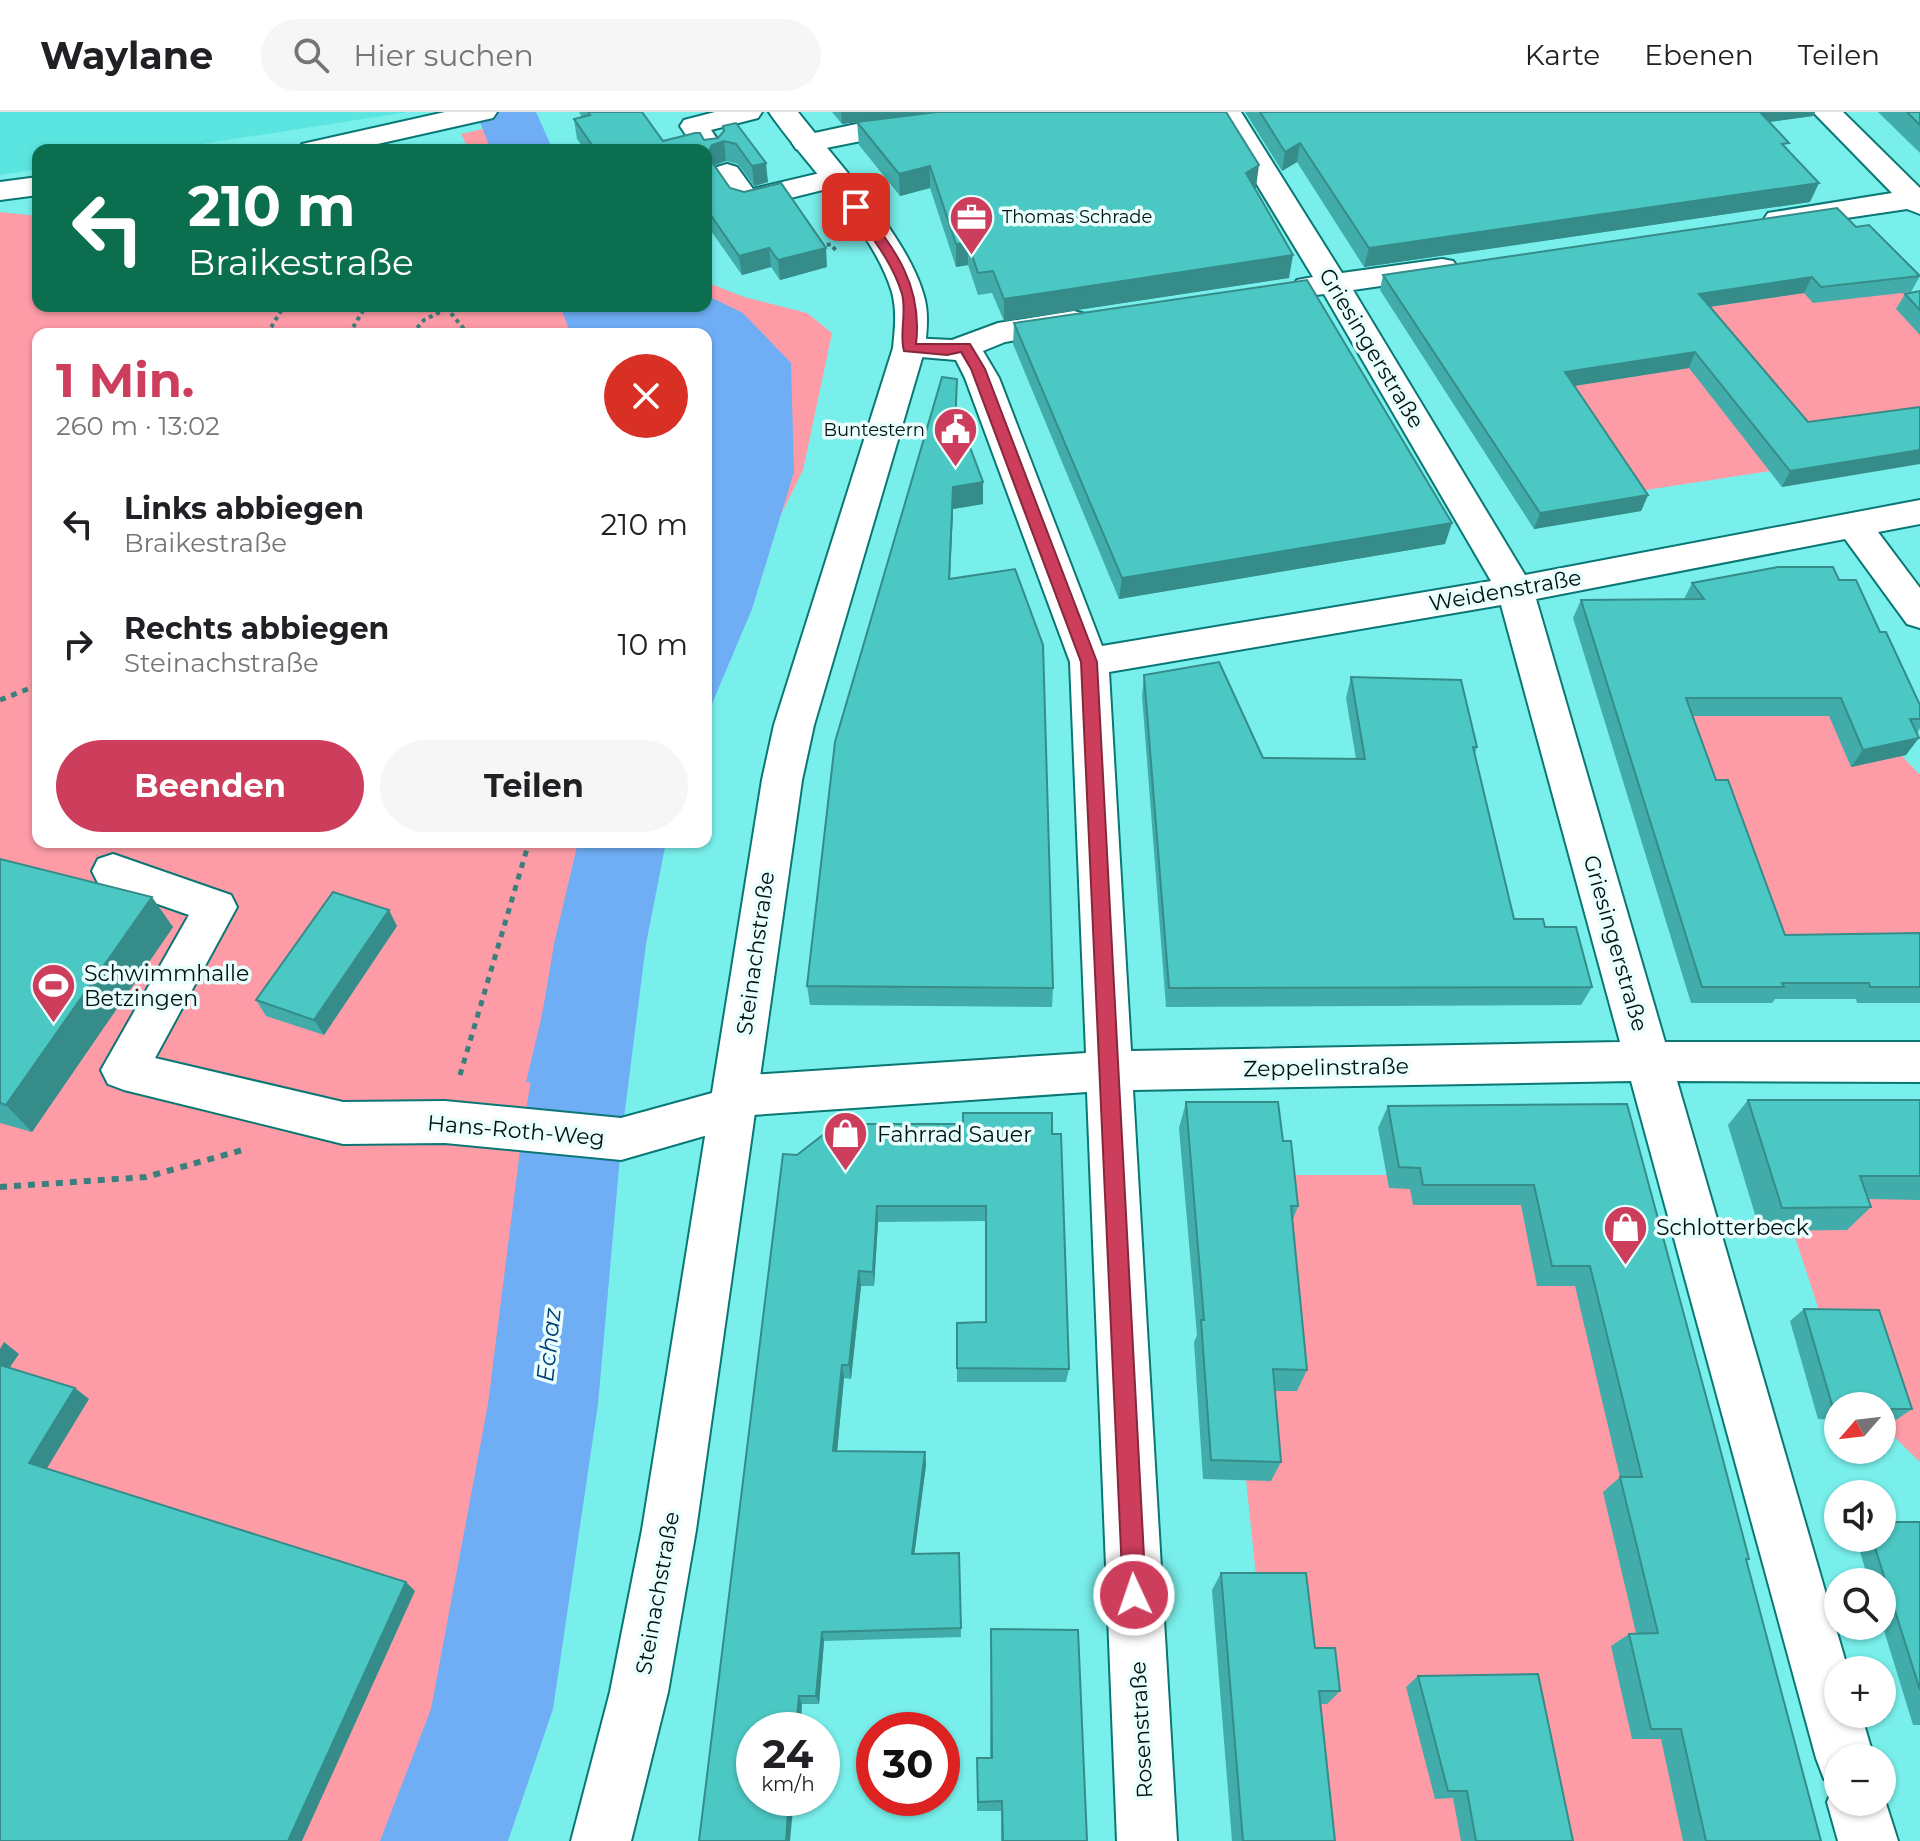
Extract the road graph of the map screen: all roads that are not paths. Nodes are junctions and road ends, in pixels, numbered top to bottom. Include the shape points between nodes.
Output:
1 (1022, 112) edge
2 (1227, 112) edge
3 (1827, 112) edge
4 (474, 114) edge
5 (738, 124) edge
6 (794, 128) edge
7 (339, 144) edge
8 (707, 144) edge
9 (758, 165) edge
10 (727, 173) dead end
11 (833, 179) junction
12 (32, 187) edge
13 (0, 191) edge
14 (777, 193) junction
15 (1918, 201) edge
16 (1757, 222) edge
17 (1467, 264) edge
18 (1333, 283) junction
19 (1276, 292) edge
20 (1106, 317) edge
21 (965, 347) junction
22 (909, 348) junction
23 (1920, 512) edge
24 (1853, 524) junction
25 (1515, 590) junction
26 (1920, 615) edge
27 (1089, 662) junction
28 (113, 871) dead end
29 (1649, 1061) junction
30 (1920, 1062) edge
31 (1108, 1071) junction
32 (733, 1102) junction
33 (1841, 1744) edge
34 (1861, 1816) edge
35 (601, 1841) edge
36 (1147, 1841) edge
37 (1868, 1841) edge

1 - 6 street via 861,132
2 - 18 street, Griesingerstraße
3 - 15 street
4 - 7 street
5 - 8 street via 694,126
6 - 11 street, Steinachstraße
9 - 14 street
10 - 14 street via 746,200
11 - 14 street
11 - 22 street, Steinachstraße via 887,247 900,272 912,320
12 - 13 street
15 - 16 street
17 - 18 street
18 - 19 street
18 - 25 street, Griesingerstraße
20 - 21 street via 998,333
21 - 22 street
21 - 27 street, Rosenstraße via 982,378
22 - 32 street, Steinachstraße via 794,725
23 - 24 street, Weidenstraße
24 - 25 street, Weidenstraße
24 - 26 street
25 - 27 street, Weidenstraße
25 - 29 street, Griesingerstraße
27 - 31 street, Rosenstraße
28 - 32 street, Hans-Roth-Weg via 216,907 124,1070 343,1123 445,1122 621,1139
29 - 30 street, Zeppelinstraße
29 - 31 street, Zeppelinstraße
29 - 33 street, Griesingerstraße
31 - 32 street, Zeppelinstraße
31 - 36 street, Rosenstraße
32 - 35 street, Steinachstraße via 655,1612
34 - 37 street

